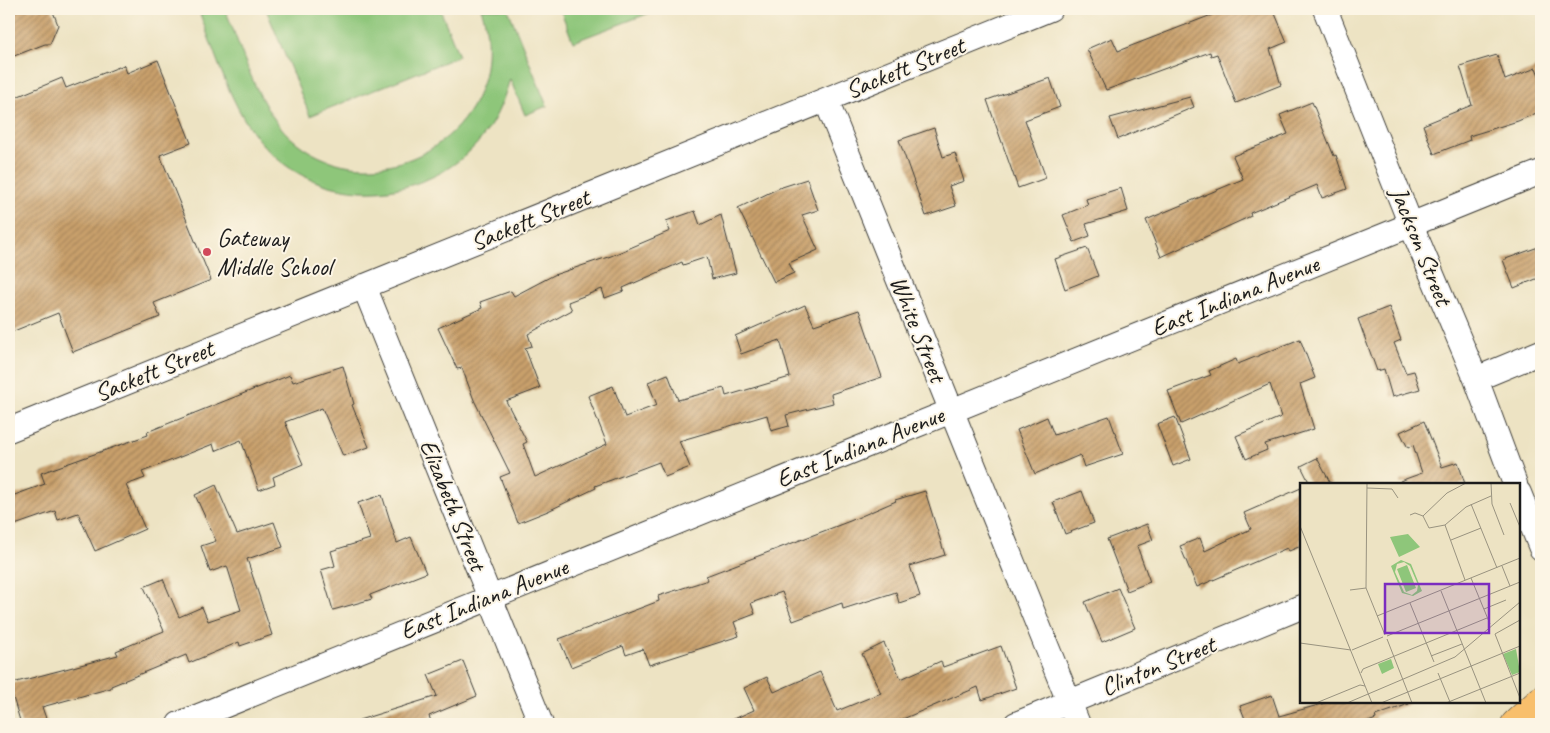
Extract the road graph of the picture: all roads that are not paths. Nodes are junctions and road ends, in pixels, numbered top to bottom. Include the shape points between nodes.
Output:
1 (1050, 9) edge
2 (1325, 9) edge
3 (826, 100) junction
4 (1541, 172) edge
5 (1411, 225) junction
6 (364, 286) junction
7 (1541, 352) edge
8 (1476, 379) junction
9 (950, 410) junction
10 (9, 430) edge
11 (1515, 483) edge
12 (1521, 509) edge
13 (1541, 548) edge
14 (490, 597) junction
15 (1300, 608) edge
16 (1541, 700) edge
17 (1069, 702) junction
18 (179, 724) edge
19 (541, 724) edge
20 (1016, 724) edge
21 (1078, 724) edge
22 (1515, 724) edge

1 - 3 street, Sackett Street
2 - 5 street, Jackson Street
3 - 6 street, Sackett Street
3 - 9 street, White Street
4 - 5 street, East Indiana Avenue
5 - 8 street, Jackson Street
5 - 9 street, East Indiana Avenue
6 - 10 street, Sackett Street
6 - 14 street, Elizabeth Street
7 - 8 street
8 - 11 street, Jackson Street
9 - 14 street, East Indiana Avenue
9 - 17 street, White Street
12 - 13 street
14 - 18 street, East Indiana Avenue
14 - 19 street, Elizabeth Street
15 - 17 street, Clinton Street
16 - 22 highway
17 - 20 street, Clinton Street
17 - 21 street, White Street

